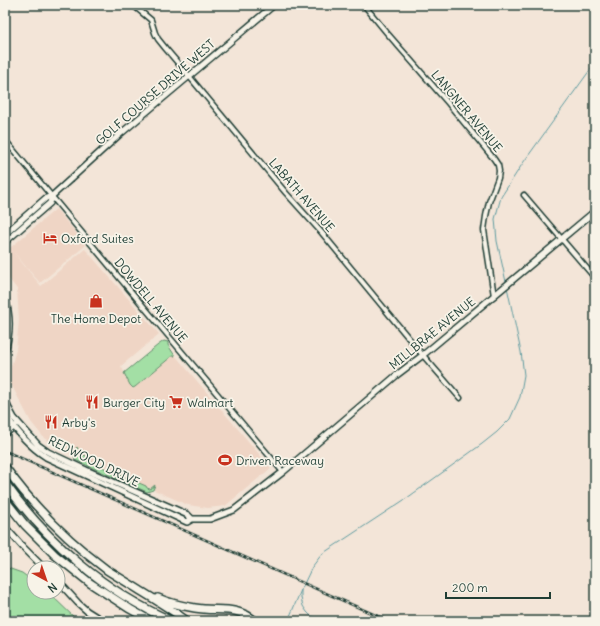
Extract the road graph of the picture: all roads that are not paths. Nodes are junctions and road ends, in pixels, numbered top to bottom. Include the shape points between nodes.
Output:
1 (133, 5) edge
2 (274, 5) edge
3 (364, 5) edge
4 (189, 76) junction
5 (5, 140) edge
6 (524, 195) dead end
7 (52, 196) junction
8 (595, 211) edge
9 (5, 234) edge
10 (562, 239) junction
11 (5, 242) edge
12 (595, 278) edge
13 (5, 296) edge
14 (494, 296) junction
15 (7, 308) edge
16 (5, 351) edge
17 (423, 355) junction
18 (460, 398) dead end
19 (5, 399) edge
20 (5, 414) edge
21 (19, 423) junction
22 (14, 428) junction
23 (5, 434) edge
24 (5, 467) edge
25 (283, 472) junction
26 (5, 483) edge
27 (5, 500) edge
28 (192, 519) junction
29 (5, 527) edge
30 (36, 560) edge
31 (66, 590) edge
32 (141, 591) junction
33 (103, 621) edge
34 (151, 621) edge
35 (172, 621) edge
36 (186, 621) edge
37 (255, 621) edge

1 - 4 street, LABATH AVENUE via 151,20 158,39
2 - 4 street, GOLF COURSE DRIVE WEST
3 - 14 street, LANGNER AVENUE via 498,165 498,178 489,202 484,230
4 - 7 street, GOLF COURSE DRIVE WEST
4 - 17 street, LABATH AVENUE
5 - 7 street, DOWDELL AVENUE
6 - 10 street
7 - 9 street via 46,198
7 - 11 street via 50,203
7 - 25 street, DOWDELL AVENUE
8 - 10 street, MILLBRAE AVENUE
10 - 12 street
10 - 14 street, MILLBRAE AVENUE
13 - 15 street
14 - 17 street, MILLBRAE AVENUE
15 - 16 street via 10,330
17 - 18 street, LABATH AVENUE
17 - 25 street, MILLBRAE AVENUE
19 - 21 street, REDWOOD DRIVE
20 - 22 street, REDWOOD DRIVE
21 - 22 street
21 - 28 street, REDWOOD DRIVE via 48,452 188,514
22 - 23 street
22 - 28 street, REDWOOD DRIVE via 46,458 187,522
24 - 32 highway via 27,496 75,544 108,570
25 - 28 street, REDWOOD DRIVE via 234,510 210,519
26 - 35 highway via 36,522 81,565 130,600
27 - 34 highway via 25,525 55,555 90,583
29 - 30 street
31 - 33 street via 78,603
32 - 36 highway
32 - 37 highway via 162,600 195,608 239,612

